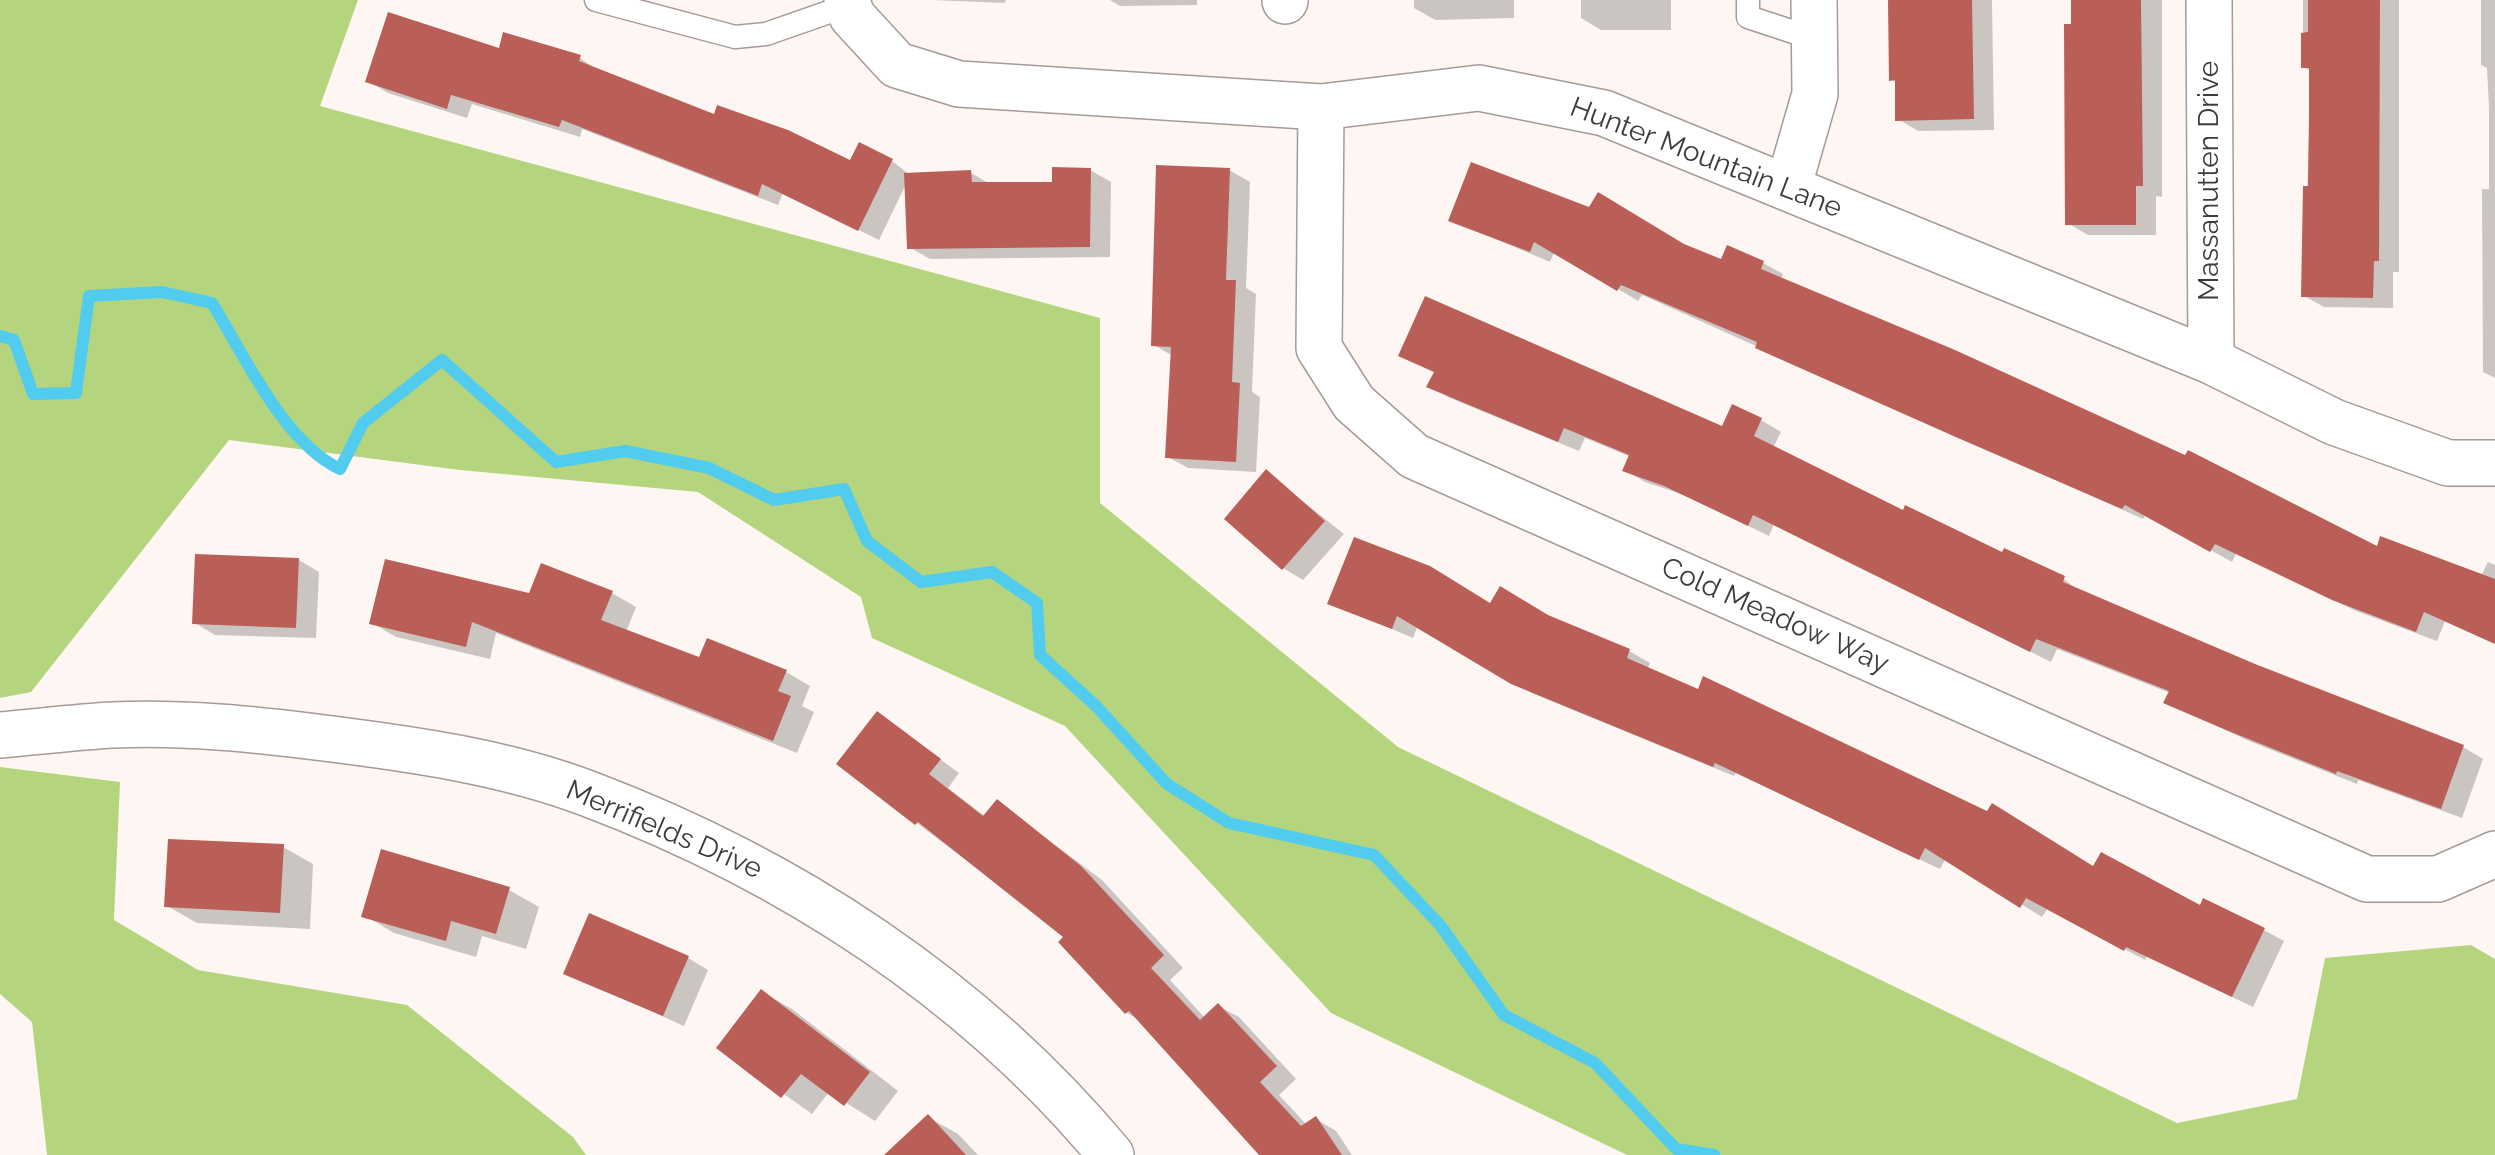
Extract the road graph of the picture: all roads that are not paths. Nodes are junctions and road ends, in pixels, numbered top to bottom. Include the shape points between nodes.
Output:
1 (596, 0) edge
2 (1748, 0) edge
3 (2208, 0) edge
4 (848, 2) edge
5 (1815, 20) edge
6 (1321, 106) junction
7 (1788, 188) junction
8 (2211, 361) junction
9 (2495, 463) edge
10 (0, 735) edge
11 (2495, 854) edge
12 (1111, 1155) edge

1 - 4 lane via 736,37 766,34
2 - 5 lane via 1748,16
3 - 8 street, Massanutten Drive
4 - 6 street, Hunter Mountain Lane via 852,16 897,65 959,84
5 - 7 street via 1815,94
6 - 7 street, Hunter Mountain Lane via 1480,88 1536,96 1604,113
6 - 11 street, Cold Meadow Way via 1319,348 1354,403 1414,456 2367,879 2438,879
7 - 8 street, Hunter Mountain Lane
8 - 9 street, Hunter Mountain Lane via 2367,434 2448,463
10 - 12 street, Merrifields Drive via 114,725 242,728 428,751 587,792 771,874 929,978 1067,1102

